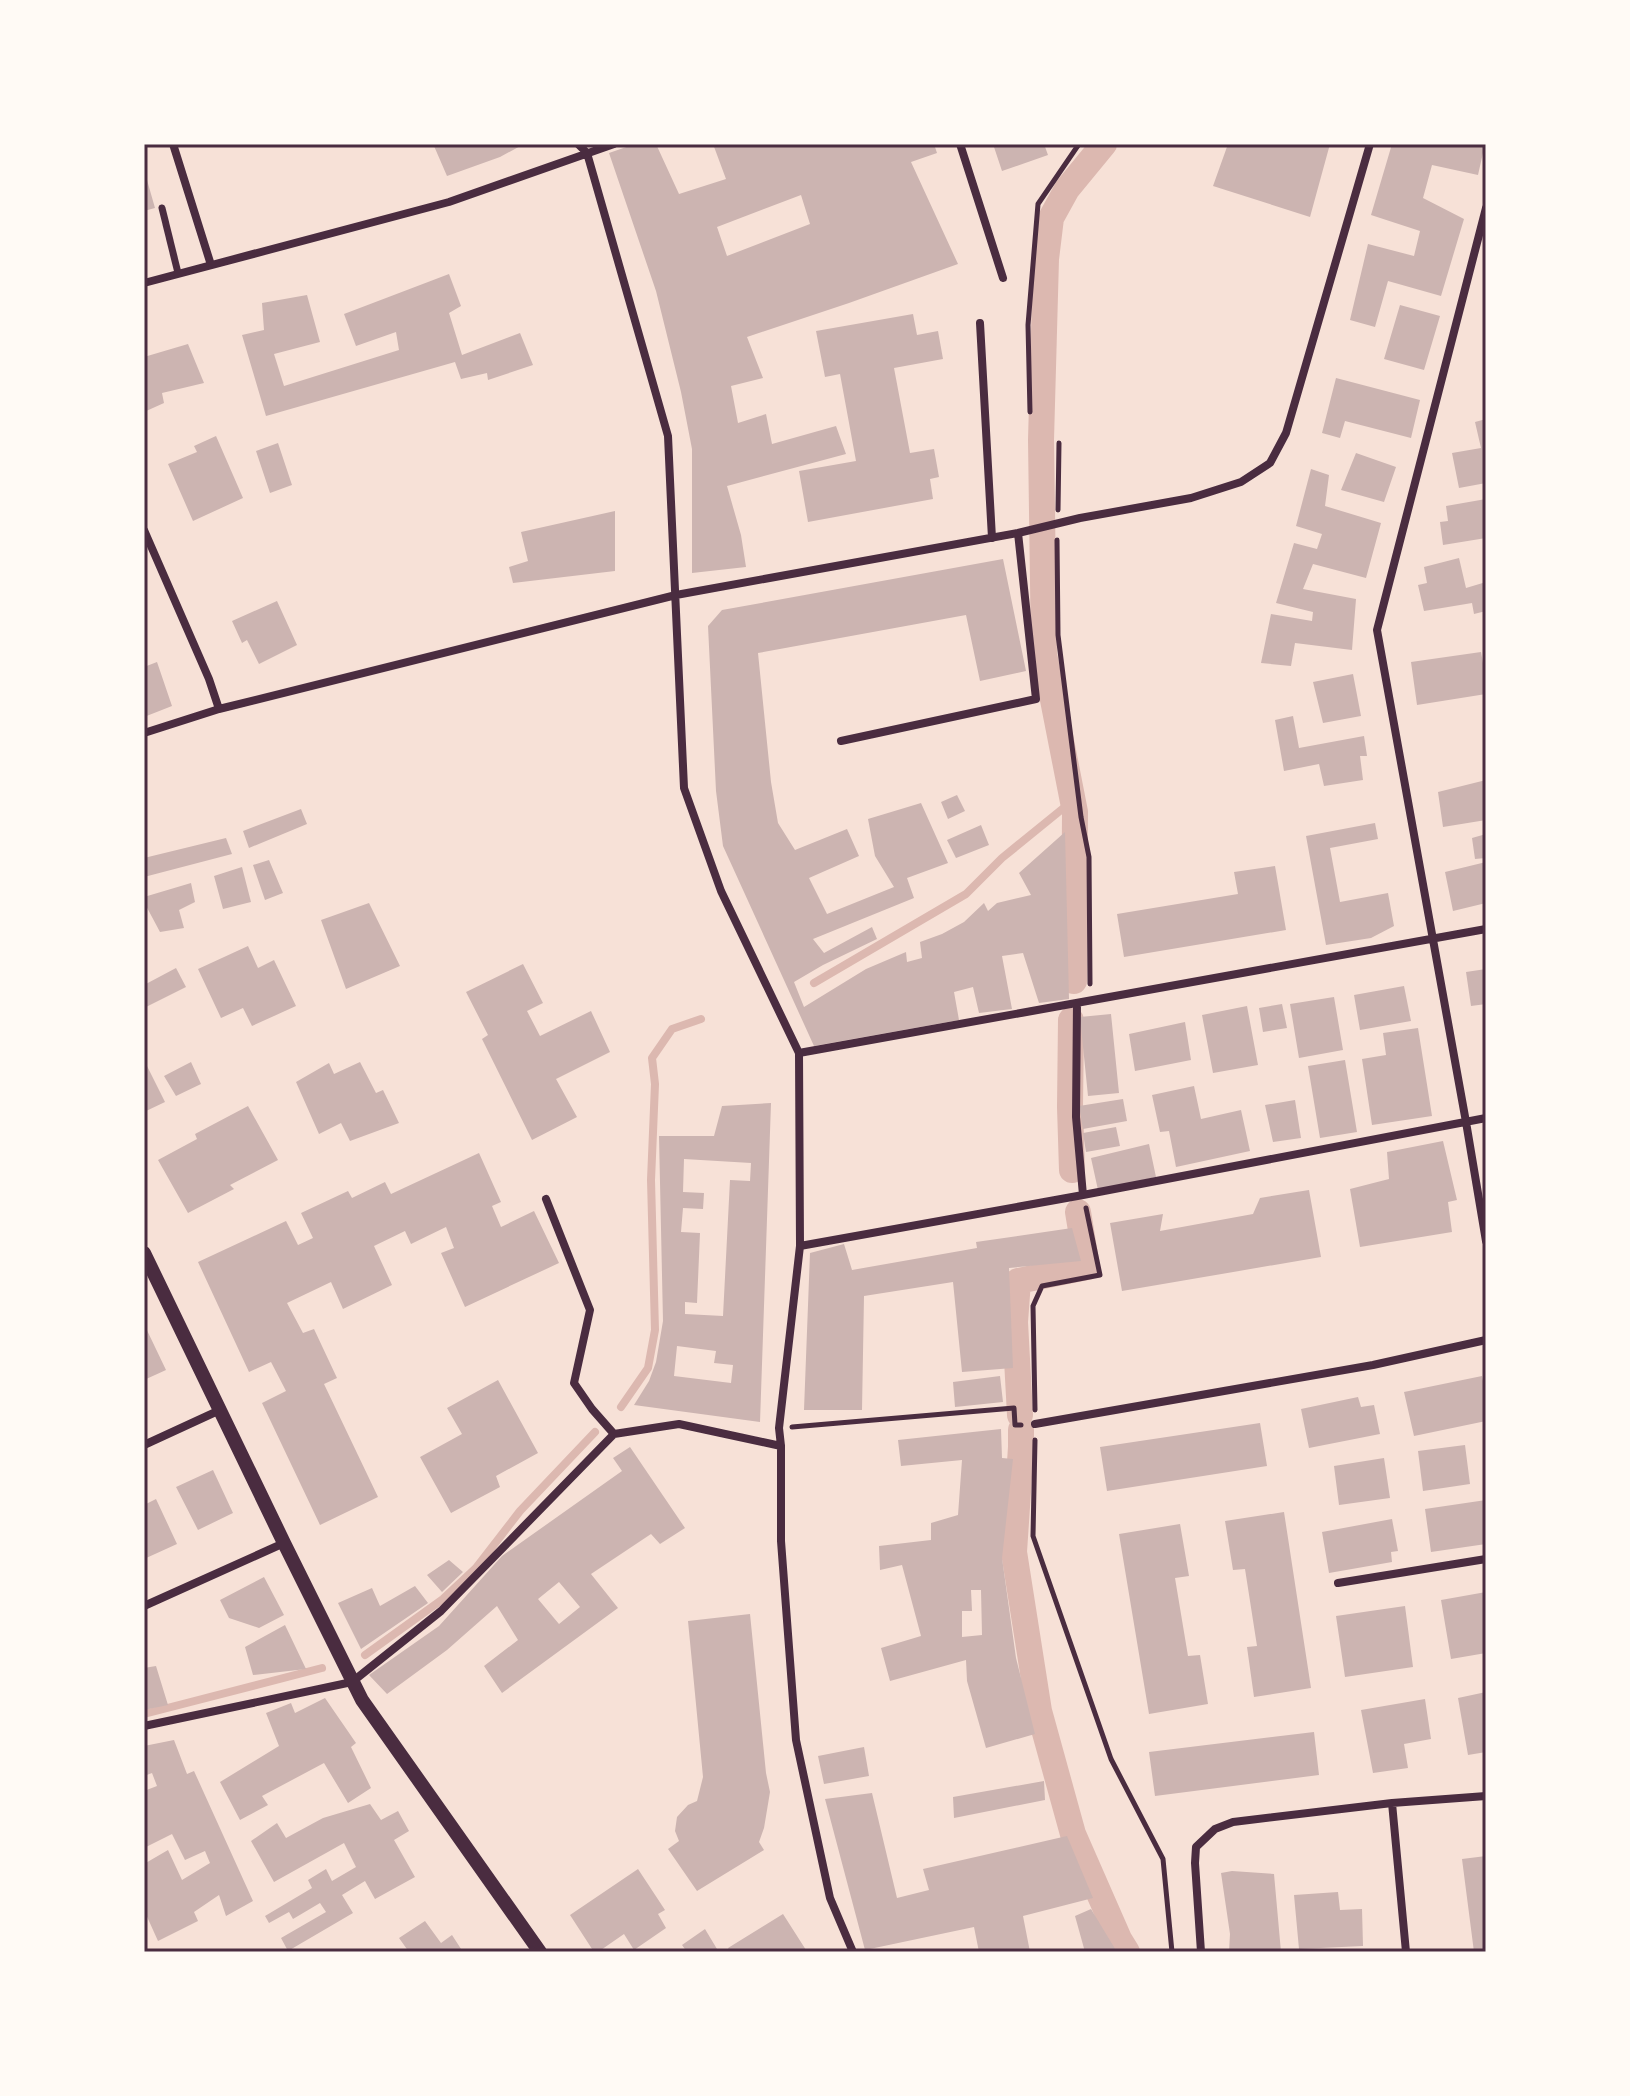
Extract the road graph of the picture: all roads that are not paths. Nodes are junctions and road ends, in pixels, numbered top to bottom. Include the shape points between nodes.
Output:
1 (173, 144) edge
2 (578, 144) edge
3 (614, 144) edge
4 (960, 144) edge
5 (1370, 144) edge
6 (587, 153) junction
7 (162, 208) dead end
8 (1486, 208) edge
9 (211, 265) junction
10 (178, 273) junction
11 (1003, 278) dead end
12 (144, 283) edge
13 (980, 323) dead end
14 (144, 530) edge
15 (1018, 533) junction
16 (992, 538) junction
17 (676, 595) junction
18 (219, 709) junction
19 (144, 733) edge
20 (841, 741) dead end
21 (1486, 929) edge
22 (1433, 939) junction
23 (1077, 1003) junction
24 (799, 1053) junction
25 (1486, 1118) edge
26 (1466, 1122) junction
27 (1083, 1195) junction
28 (546, 1199) dead end
29 (1486, 1241) edge
30 (800, 1246) junction
31 (144, 1253) edge
32 (148, 1271) edge
33 (1486, 1340) edge
34 (220, 1410) junction
35 (1035, 1424) road end
36 (614, 1434) junction
37 (144, 1445) edge
38 (781, 1446) junction
39 (284, 1543) junction
40 (1486, 1559) edge
41 (1338, 1583) dead end
42 (144, 1606) edge
43 (352, 1682) junction
44 (144, 1726) edge
45 (1486, 1796) edge
46 (1392, 1803) junction
47 (540, 1952) edge
48 (853, 1952) edge
49 (1201, 1952) edge
50 (1406, 1952) edge

1 - 9 street
2 - 6 street
3 - 6 street
4 - 11 street
5 - 15 street via 1286,433 1270,463 1241,482 1191,498
6 - 9 street via 449,202
6 - 17 street via 668,436
7 - 10 street
8 - 22 street via 1377,630
9 - 10 street
10 - 12 street
13 - 16 street
14 - 18 street
15 - 16 street
15 - 20 street via 1036,699
16 - 17 street
17 - 18 street
17 - 24 street via 684,788 721,891
18 - 19 street
21 - 22 street
22 - 23 street
22 - 26 street
23 - 24 street
23 - 27 street via 1076,1117
24 - 30 street
25 - 26 street
26 - 27 street
26 - 29 street
27 - 30 street
28 - 36 street via 590,1310 574,1383
30 - 38 street
31 - 32 street
32 - 34 street
33 - 35 street
34 - 37 street
34 - 39 street
36 - 38 street via 679,1424
36 - 43 street via 441,1611
38 - 48 street via 781,1541 796,1740 830,1898
39 - 42 street
39 - 43 street
40 - 41 street
43 - 44 street
43 - 47 street
45 - 46 street
46 - 49 street via 1233,1822 1215,1829 1196,1847
46 - 50 street

